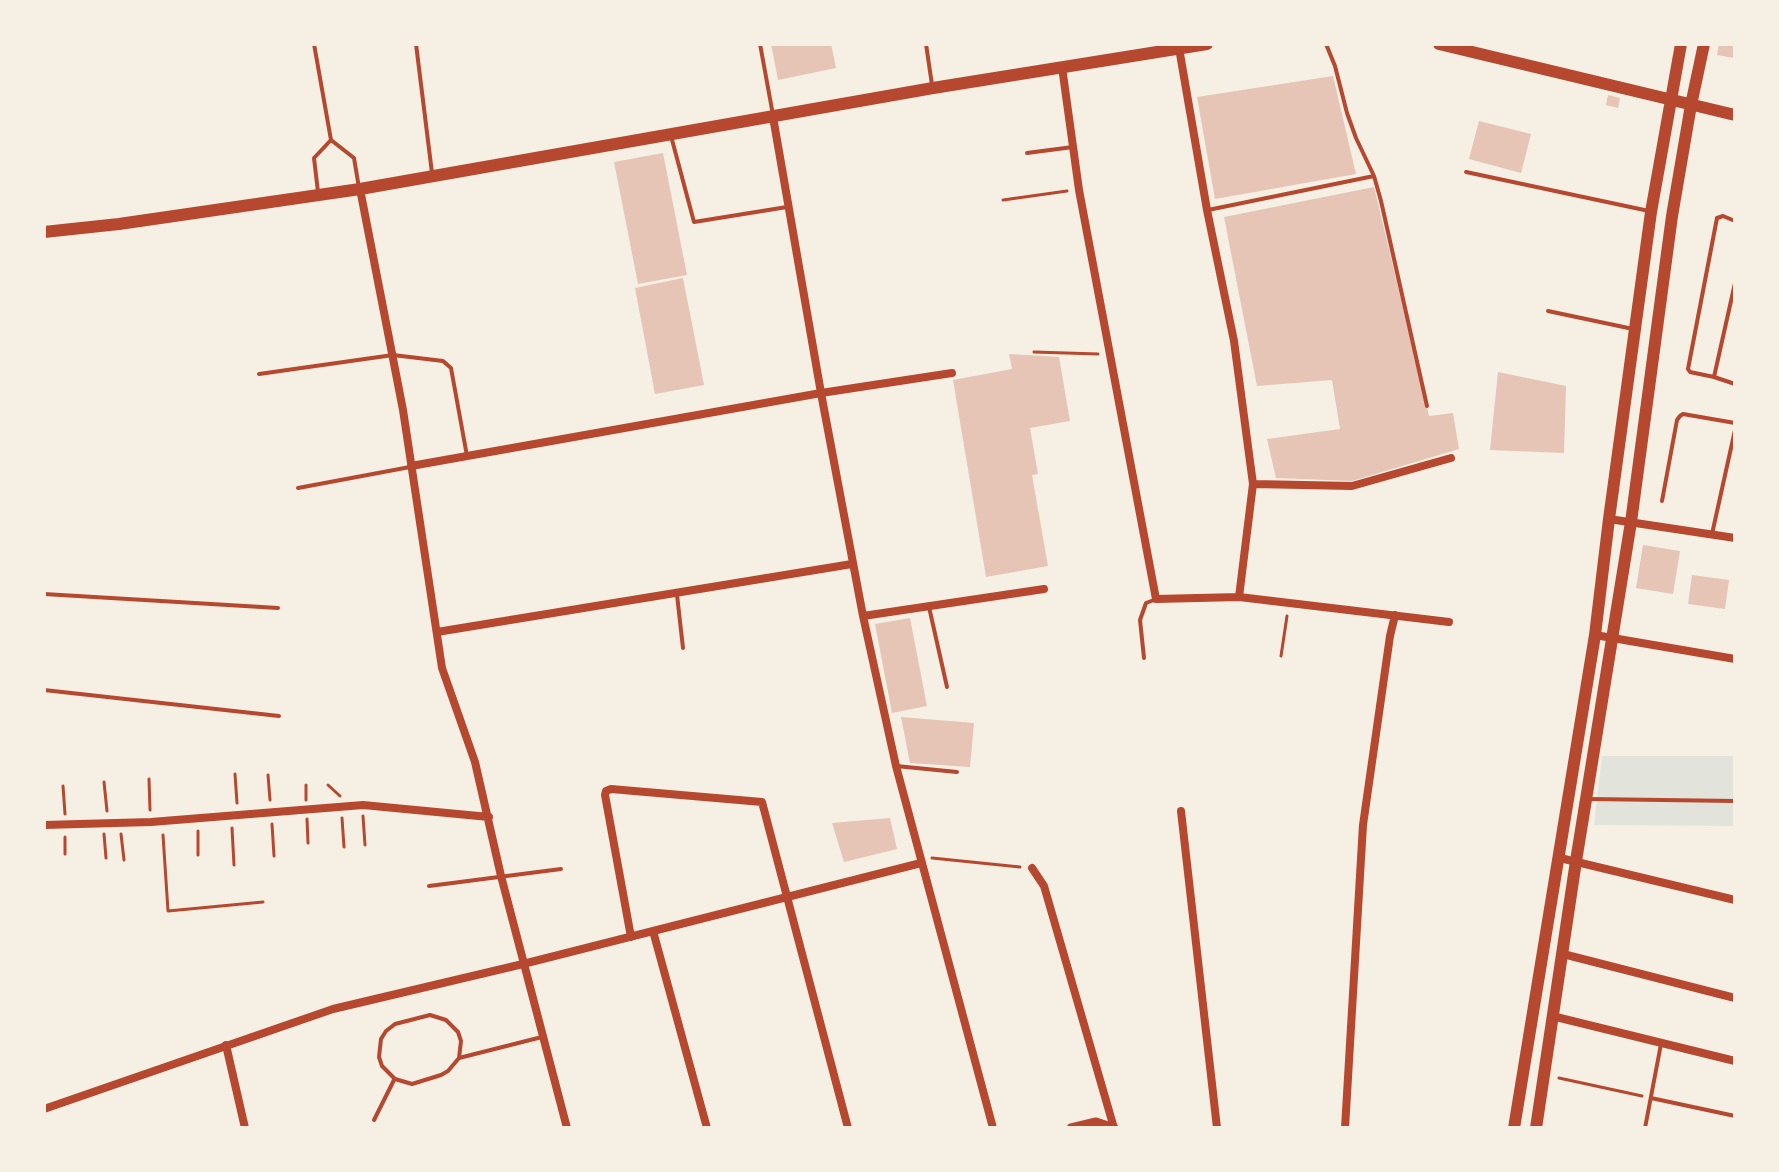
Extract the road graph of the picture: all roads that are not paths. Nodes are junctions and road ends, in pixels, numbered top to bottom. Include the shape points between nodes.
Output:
1 (314, 44) edge
2 (416, 44) edge
3 (760, 44) edge
4 (926, 44) edge
5 (1207, 44) edge
6 (1326, 44) edge
7 (1439, 44) edge
8 (1681, 44) edge
9 (1704, 44) edge
10 (1179, 48) junction
11 (1062, 67) junction
12 (933, 88) junction
13 (1670, 100) junction
14 (1691, 105) junction
15 (1735, 115) edge
16 (773, 117) junction
17 (670, 133) junction
18 (331, 140) junction
19 (1074, 147) junction
20 (1027, 153) dead end
21 (1466, 172) dead end
22 (432, 176) junction
23 (1374, 176) junction
24 (360, 189) junction
25 (319, 195) junction
26 (789, 206) junction
27 (1207, 210) junction
28 (1651, 212) junction
29 (1735, 221) edge
30 (44, 232) edge
31 (1735, 283) edge
32 (1548, 311) dead end
33 (1635, 329) junction
34 (393, 355) junction
35 (952, 373) dead end
36 (259, 374) dead end
37 (1714, 377) junction
38 (1735, 384) edge
39 (821, 393) junction
40 (1427, 406) dead end
41 (1735, 423) edge
42 (1735, 430) edge
43 (467, 457) junction
44 (1451, 458) dead end
45 (1732, 462) edge
46 (411, 466) junction
47 (1253, 484) junction
48 (298, 488) dead end
49 (1662, 501) dead end
50 (1609, 519) junction
51 (1631, 522) junction
52 (1712, 534) junction
53 (1735, 538) edge
54 (852, 564) junction
55 (1044, 589) dead end
56 (677, 592) junction
57 (44, 594) edge
58 (1239, 597) junction
59 (1156, 599) junction
60 (929, 607) junction
61 (278, 608) dead end
62 (1395, 615) junction
63 (863, 616) junction
64 (1449, 622) dead end
65 (437, 632) junction
66 (1595, 635) junction
67 (1612, 638) junction
68 (683, 648) dead end
69 (1144, 658) dead end
70 (1735, 659) edge
71 (947, 687) dead end
72 (44, 690) edge
73 (279, 716) dead end
74 (896, 766) junction
75 (957, 772) dead end
76 (1586, 799) junction
77 (1735, 801) edge
78 (1181, 811) dead end
79 (489, 817) junction
80 (44, 825) edge
81 (1560, 858) junction
82 (1576, 861) junction
83 (921, 863) junction
84 (1032, 868) road end
85 (561, 869) dead end
86 (501, 876) junction
87 (429, 886) dead end
88 (788, 897) junction
89 (1735, 900) edge
90 (653, 931) junction
91 (631, 937) junction
92 (1563, 954) junction
93 (523, 964) junction
94 (1735, 998) edge
95 (1552, 1016) junction
96 (542, 1037) junction
97 (1661, 1042) junction
98 (226, 1045) junction
99 (459, 1058) junction
100 (1735, 1061) edge
101 (395, 1079) junction
102 (1651, 1098) junction
103 (44, 1109) edge
104 (1735, 1116) edge
105 (374, 1120) dead end
106 (245, 1128) edge
107 (567, 1128) edge
108 (707, 1128) edge
109 (848, 1128) edge
110 (993, 1128) edge
111 (1071, 1128) edge
112 (1114, 1128) edge
113 (1217, 1128) edge
114 (1345, 1128) edge
115 (1514, 1128) edge
116 (1536, 1128) edge
117 (1645, 1128) edge

1 - 18 lane
2 - 22 lane
3 - 16 lane
4 - 12 lane
5 - 10 main road
6 - 23 lane
7 - 13 main road
8 - 13 main road
9 - 14 main road
10 - 11 main road
10 - 27 street
11 - 12 main road
11 - 19 street
12 - 16 main road
13 - 14 main road
13 - 28 main road
14 - 15 main road
14 - 51 main road
16 - 17 main road
16 - 26 street
17 - 22 main road
17 - 26 lane via 694,222
18 - 24 lane via 354,158
18 - 25 lane via 314,158
19 - 20 lane
19 - 59 street
21 - 28 lane
22 - 24 main road
23 - 27 lane
23 - 40 lane
24 - 25 main road
24 - 34 street
25 - 30 main road
26 - 39 street
27 - 47 street via 1234,341
28 - 33 main road
29 - 37 lane via 1717,218 1688,369
31 - 37 lane
32 - 33 lane
33 - 50 main road
34 - 36 lane
34 - 43 lane via 443,361 451,368
34 - 46 street
35 - 39 street
37 - 38 lane
39 - 43 street
39 - 54 street
41 - 49 lane via 1680,416
42 - 45 lane
43 - 46 street
44 - 47 street via 1352,486
45 - 52 lane
46 - 48 lane
46 - 65 street
47 - 58 street
50 - 51 street
50 - 66 main road
51 - 52 street
51 - 67 main road
52 - 53 street
54 - 56 street
54 - 63 street
55 - 60 street
56 - 65 street
56 - 68 lane
57 - 61 lane
58 - 59 street
58 - 62 street
59 - 69 lane via 1146,603 1140,620
60 - 63 street
60 - 71 lane
62 - 64 street
62 - 114 street via 1363,825
63 - 74 street
65 - 79 street via 442,668
66 - 67 street
66 - 81 main road
67 - 70 street
67 - 76 main road
72 - 73 lane
74 - 75 lane
74 - 83 street
76 - 77 lane
76 - 82 main road
78 - 113 street
79 - 80 street via 363,805
79 - 86 street
81 - 82 street
81 - 115 main road
82 - 89 street
82 - 92 main road
83 - 88 street
83 - 110 street
84 - 112 street via 1044,886
85 - 86 lane
86 - 87 lane
86 - 93 street
88 - 90 street
88 - 91 street via 762,802 611,789 605,795
88 - 109 street
90 - 91 street
90 - 108 street
91 - 93 street
92 - 94 street
92 - 95 main road
93 - 96 street
93 - 98 street via 333,1009
95 - 97 street
95 - 116 main road
96 - 99 lane
96 - 107 street
97 - 100 street
97 - 102 lane
98 - 103 street
98 - 106 street
99 - 101 lane via 441,1075 412,1084
99 - 101 lane via 458,1032 446,1020 430,1015 395,1024 379,1048 382,1066
101 - 105 lane
102 - 104 lane
102 - 117 lane
111 - 112 street via 1096,1122

